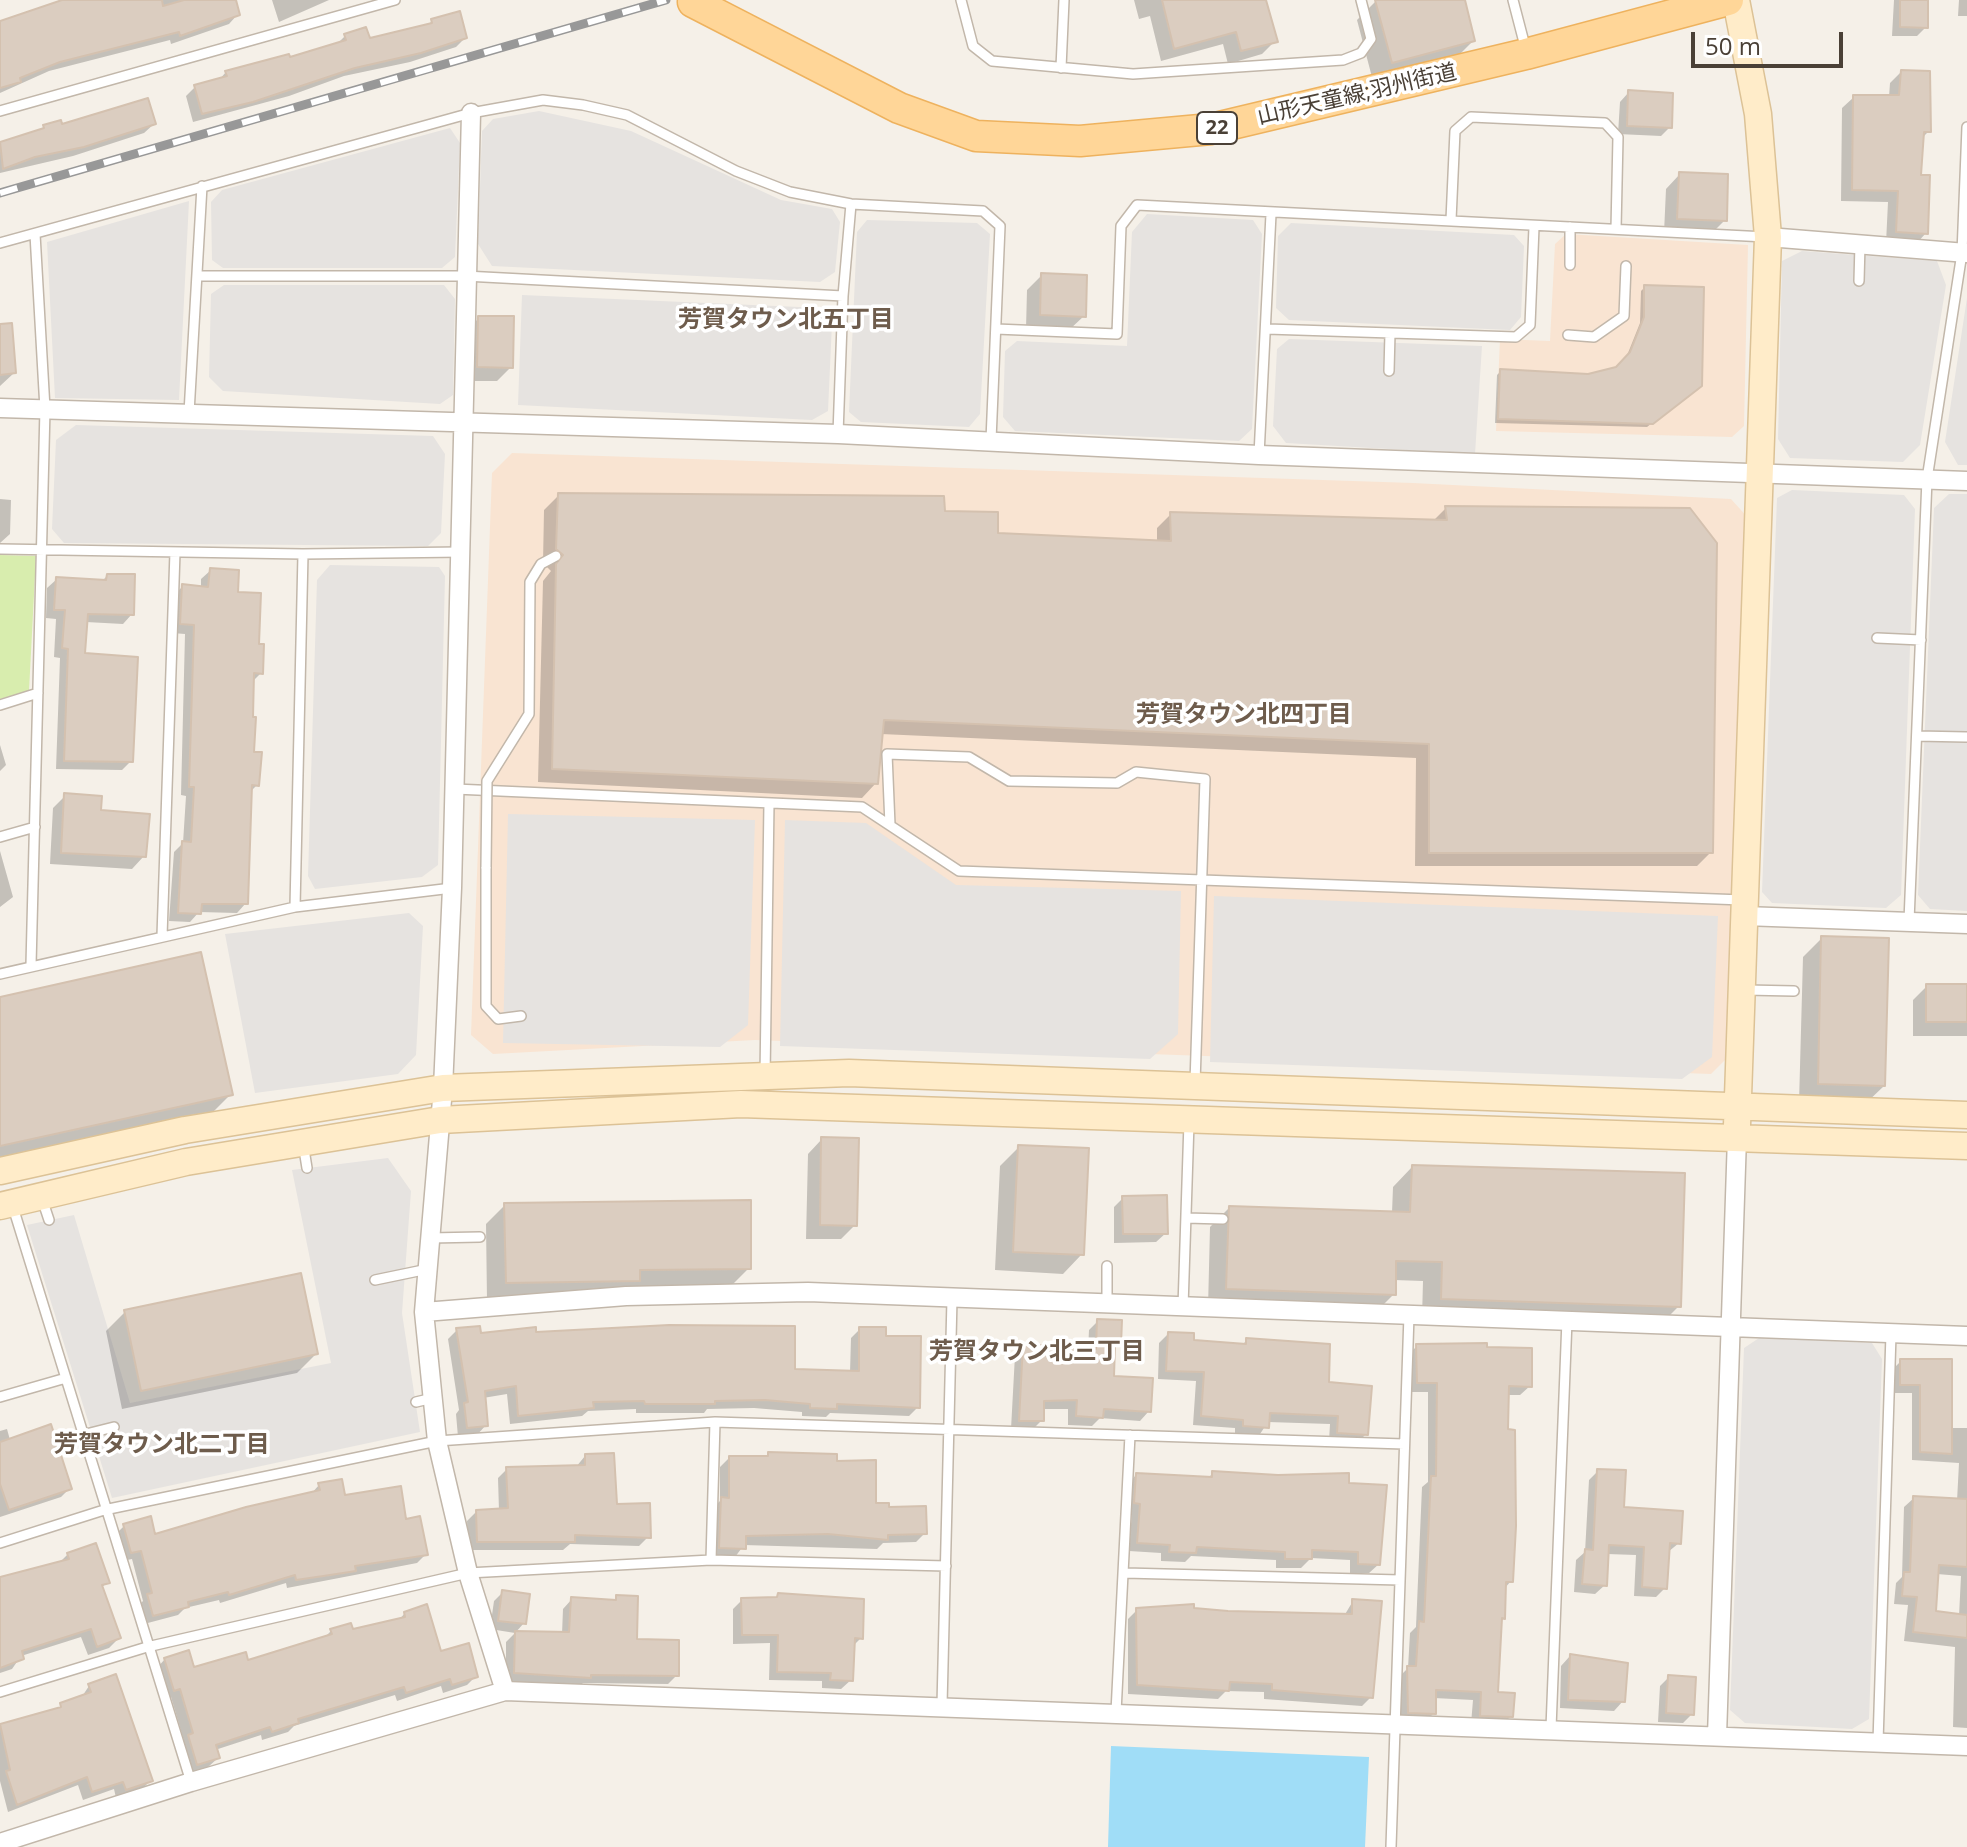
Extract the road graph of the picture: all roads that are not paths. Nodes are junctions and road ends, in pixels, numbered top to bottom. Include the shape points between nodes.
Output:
1 (395, 0) edge
2 (961, 0) edge
3 (1064, 0) edge
4 (1361, 0) edge
5 (1513, 0) edge
6 (1728, 0) edge
7 (1736, 0) edge
8 (706, 9) dead end
9 (1526, 54) junction
10 (1061, 68) junction
11 (0, 111) edge
12 (471, 113) junction
13 (1967, 127) edge
14 (202, 186) junction
15 (851, 204) junction
16 (1271, 214) junction
17 (1451, 220) junction
18 (1534, 227) junction
19 (1570, 227) junction
20 (1616, 229) junction
21 (35, 234) junction
22 (1768, 237) junction
23 (0, 243) edge
24 (1860, 244) junction
25 (1965, 253) edge
26 (1570, 265) dead end
27 (1626, 266) dead end
28 (198, 276) junction
29 (465, 276) junction
30 (1859, 281) dead end
31 (843, 296) junction
32 (996, 329) junction
33 (1267, 329) junction
34 (1390, 333) junction
35 (1568, 335) dead end
36 (1389, 371) dead end
37 (0, 408) edge
38 (45, 409) junction
39 (189, 413) junction
40 (463, 424) junction
41 (838, 434) junction
42 (991, 440) junction
43 (1259, 455) junction
44 (1761, 472) junction
45 (1927, 479) junction
46 (1967, 481) edge
47 (0, 549) edge
48 (42, 550) junction
49 (175, 552) junction
50 (462, 552) junction
51 (303, 554) junction
52 (556, 556) dead end
53 (1877, 638) dead end
54 (1921, 640) junction
55 (38, 693) junction
56 (0, 705) edge
57 (1917, 736) junction
58 (1966, 737) edge
59 (455, 789) junction
60 (769, 803) junction
61 (890, 825) junction
62 (35, 827) junction
63 (0, 837) edge
64 (1200, 880) junction
65 (452, 888) junction
66 (295, 907) junction
67 (1744, 908) junction
68 (1909, 921) junction
69 (1967, 924) edge
70 (162, 936) junction
71 (31, 965) junction
72 (0, 974) edge
73 (1742, 990) junction
74 (1794, 991) dead end
75 (521, 1016) dead end
76 (765, 1076) junction
77 (1194, 1087) junction
78 (443, 1088) junction
79 (1738, 1109) junction
80 (1967, 1115) edge
81 (1189, 1117) junction
82 (440, 1120) junction
83 (1737, 1137) junction
84 (1967, 1146) edge
85 (0, 1171) edge
86 (6, 1204) edge
87 (1186, 1218) junction
88 (1223, 1219) dead end
89 (480, 1237) dead end
90 (430, 1238) junction
91 (1107, 1266) dead end
92 (428, 1269) junction
93 (375, 1280) dead end
94 (952, 1299) junction
95 (1107, 1304) junction
96 (1183, 1307) junction
97 (424, 1312) junction
98 (1409, 1314) junction
99 (1567, 1319) junction
100 (1733, 1327) junction
101 (1891, 1334) junction
102 (1967, 1336) edge
103 (66, 1378) junction
104 (0, 1397) edge
105 (715, 1422) junction
106 (114, 1427) dead end
107 (951, 1429) junction
108 (82, 1435) junction
109 (1130, 1435) junction
110 (437, 1441) junction
111 (1404, 1444) junction
112 (104, 1510) junction
113 (0, 1543) edge
114 (711, 1560) junction
115 (946, 1566) junction
116 (468, 1573) junction
117 (1125, 1573) junction
118 (1400, 1580) junction
119 (147, 1647) junction
120 (505, 1691) junction
121 (0, 1692) edge
122 (942, 1705) junction
123 (1116, 1712) junction
124 (1396, 1723) junction
125 (1551, 1728) junction
126 (1717, 1736) junction
127 (1878, 1742) junction
128 (1967, 1746) edge
129 (191, 1782) junction
130 (0, 1843) edge
131 (1391, 1847) edge

1 - 11 lane
2 - 10 lane via 973,46 992,61
3 - 10 lane
4 - 10 lane via 1371,39 1361,53 1343,60 1133,74
5 - 9 lane
6 - 9 main road, 山形天童線;羽州街道 / 22
7 - 22 street via 1758,114
8 - 9 main road, 山形天童線;羽州街道 / 22 via 899,108 991,137 1080,141 1211,129
12 - 14 lane
12 - 15 lane via 543,100 627,115 776,187
12 - 29 street
13 - 25 lane
14 - 21 lane
14 - 28 lane
15 - 31 lane
15 - 32 lane via 983,211 1000,226
16 - 17 lane
16 - 32 lane via 1137,205 1121,226 1117,334
16 - 33 lane
17 - 18 lane
17 - 20 lane via 1455,131 1471,117 1605,123 1618,137
18 - 19 lane
18 - 34 lane via 1530,325 1516,337
19 - 20 lane
19 - 26 lane
20 - 22 lane
21 - 23 lane
21 - 38 lane
22 - 24 street
22 - 44 street
24 - 25 street
24 - 30 lane
25 - 45 lane
27 - 35 lane via 1624,316 1594,337
28 - 29 lane
28 - 39 lane
29 - 31 lane
29 - 40 street
31 - 41 lane
32 - 42 lane
33 - 34 lane
33 - 43 lane
34 - 36 lane
37 - 38 street
38 - 39 street
38 - 48 lane
39 - 40 street
40 - 41 street
40 - 50 street
41 - 42 street
42 - 43 street
43 - 44 street
44 - 45 street
44 - 67 street
45 - 46 street
45 - 54 lane
47 - 48 lane
48 - 49 lane
48 - 55 lane
49 - 51 lane
49 - 70 lane
50 - 51 lane
50 - 59 street
51 - 66 lane
52 - 75 lane, bridge via 541,564 530,582 529,714 487,781 486,1006 498,1019
53 - 54 lane
54 - 57 lane
55 - 56 lane
55 - 62 lane
57 - 58 lane
57 - 68 lane
59 - 60 lane
59 - 65 street
60 - 61 lane via 862,807
60 - 76 lane
61 - 64 lane via 959,871
61 - 64 lane via 887,754 969,757 1009,781 1117,783 1136,772 1205,779
62 - 63 lane
62 - 71 lane
64 - 67 lane
64 - 77 lane
65 - 66 lane
65 - 78 street
66 - 70 lane
67 - 68 street
67 - 73 street
68 - 69 street
70 - 71 lane
71 - 72 lane
73 - 74 lane
73 - 79 street
76 - 77 street via 849,1073
76 - 78 street
77 - 79 street
78 - 82 street
78 - 85 street via 185,1130
79 - 80 street
79 - 83 street
81 - 82 street via 741,1104
81 - 83 street
81 - 87 lane
82 - 86 street via 305,1155 186,1162 45,1208
82 - 90 street
83 - 84 street
83 - 100 street
86 - 103 lane
87 - 88 lane
87 - 96 lane
89 - 90 lane
90 - 92 street
91 - 95 lane
92 - 93 lane
92 - 97 street
94 - 95 street
94 - 97 street via 808,1292 626,1296
94 - 107 lane
95 - 96 street
96 - 98 street
97 - 110 street via 424,1400
98 - 99 street
98 - 111 lane
99 - 100 street
99 - 125 lane
100 - 101 street
100 - 126 street
101 - 102 street
101 - 127 lane
103 - 104 lane
103 - 108 lane
105 - 107 lane
105 - 110 lane
105 - 114 lane
106 - 108 lane
107 - 109 lane
107 - 115 lane
108 - 112 lane
109 - 111 lane
109 - 117 lane
110 - 112 lane
110 - 116 street
111 - 118 lane
112 - 113 lane
112 - 119 lane
114 - 115 lane
114 - 116 lane
115 - 122 lane
116 - 119 lane
116 - 120 street
117 - 118 lane
117 - 123 lane
118 - 124 lane
119 - 121 lane
119 - 129 lane
120 - 122 street
120 - 129 street
122 - 123 street
123 - 124 street
124 - 125 street
124 - 131 lane
125 - 126 street
126 - 127 street
127 - 128 street
129 - 130 street

